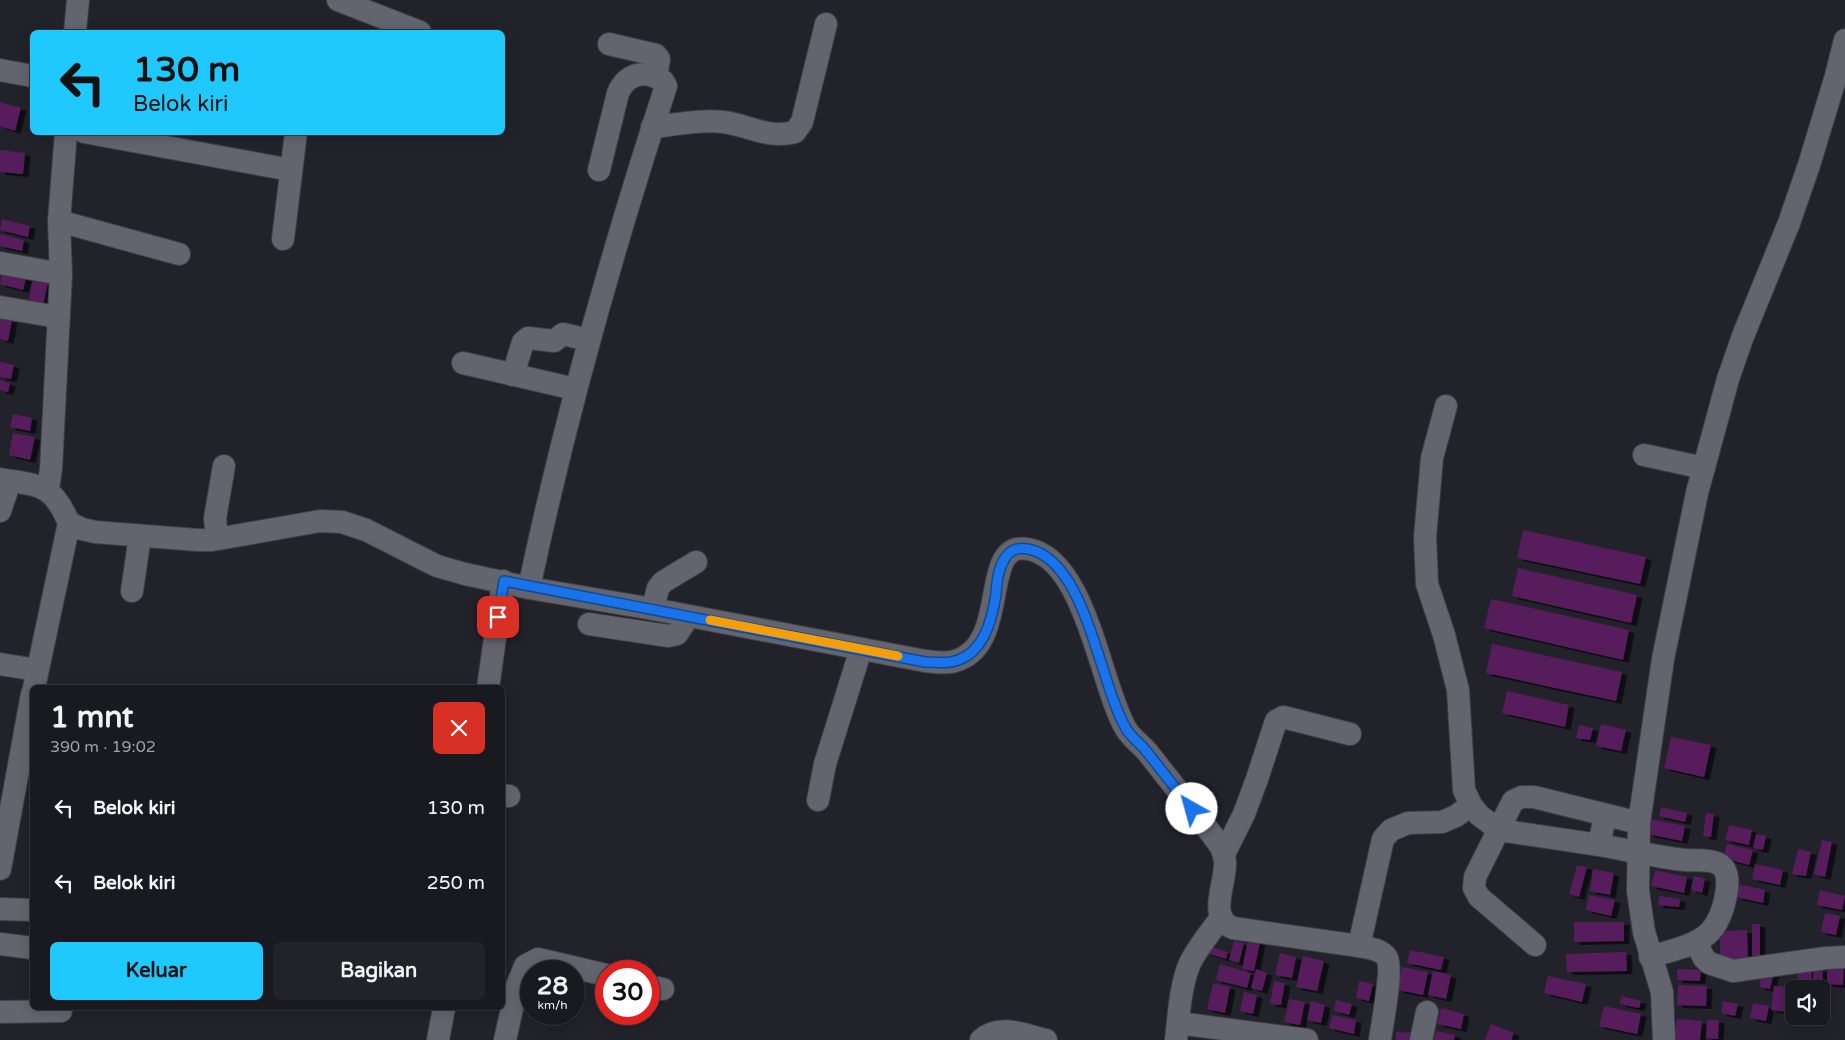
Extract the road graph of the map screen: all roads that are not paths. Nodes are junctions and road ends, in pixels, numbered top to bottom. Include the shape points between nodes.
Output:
1 (78, 0) edge
2 (338, 0) edge
3 (826, 24) dead end
4 (75, 30) edge
5 (415, 30) edge
6 (1845, 40) edge
7 (609, 44) dead end
8 (0, 70) edge
9 (30, 76) edge
10 (656, 77) junction
11 (652, 127) junction
12 (66, 135) edge
13 (100, 135) edge
14 (296, 135) edge
15 (291, 170) junction
16 (599, 170) dead end
17 (59, 221) junction
18 (283, 240) dead end
19 (179, 254) dead end
20 (0, 263) edge
21 (61, 274) junction
22 (0, 307) edge
23 (58, 318) junction
24 (589, 340) junction
25 (463, 363) dead end
26 (513, 375) junction
27 (575, 389) junction
28 (1446, 406) dead end
29 (1644, 455) dead end
30 (224, 466) dead end
31 (1704, 468) junction
32 (5, 480) edge
33 (45, 488) junction
34 (0, 511) edge
35 (69, 523) junction
36 (140, 536) junction
37 (217, 539) junction
38 (696, 562) dead end
39 (504, 581) junction
40 (529, 588) junction
41 (132, 591) dead end
42 (652, 609) junction
43 (689, 616) junction
44 (589, 624) dead end
45 (861, 649) junction
46 (0, 664) edge
47 (35, 679) edge
48 (488, 685) edge
49 (30, 705) edge
50 (1350, 734) dead end
51 (818, 800) dead end
52 (1471, 805) junction
53 (1606, 816) junction
54 (1639, 823) junction
55 (1499, 830) junction
56 (1599, 844) junction
57 (1640, 852) junction
58 (1224, 854) junction
59 (0, 868) edge
60 (0, 909) edge
61 (30, 910) edge
62 (1221, 918) junction
63 (1696, 943) junction
64 (0, 944) edge
65 (1535, 945) dead end
66 (1359, 946) junction
67 (30, 948) edge
68 (1650, 957) junction
69 (1845, 957) edge
70 (595, 973) edge
71 (444, 1010) edge
72 (61, 1011) dead end
73 (0, 1012) edge
74 (1427, 1012) dead end
75 (1177, 1032) edge
76 (438, 1040) edge
77 (505, 1040) edge
78 (981, 1040) edge
79 (1046, 1040) edge
80 (1307, 1040) edge
81 (1380, 1040) edge
82 (1421, 1040) edge
83 (1664, 1040) edge

1 - 4 street
2 - 5 street
3 - 11 street via 802,122 795,132 764,132 717,121
6 - 31 street via 1789,223 1728,379
7 - 10 street via 656,55 659,59
8 - 9 street
10 - 11 street via 666,86
10 - 16 street via 635,75 623,84
11 - 24 street
12 - 17 street
13 - 15 street
14 - 15 street
15 - 18 street
17 - 19 street
17 - 21 street
20 - 21 street
21 - 23 street
22 - 23 street
23 - 33 street via 51,469
24 - 26 street via 563,334 554,340 528,338 523,342
24 - 27 street
25 - 26 street
26 - 27 street
27 - 40 street
28 - 52 street via 1432,458 1425,537 1427,584 1458,690 1464,790
29 - 31 street
30 - 37 street via 215,518
31 - 54 street via 1663,659
32 - 33 street
32 - 34 street
33 - 35 street via 58,502
35 - 36 street via 95,532
35 - 47 street
36 - 37 street
36 - 41 street
37 - 39 street via 331,520 354,525 437,566
38 - 42 street via 663,582
39 - 40 street
39 - 48 street
40 - 42 street
42 - 43 street
43 - 44 street via 677,634 668,636
43 - 45 street
45 - 51 street
45 - 58 street via 925,662 953,662 964,658 980,644 985,634 1000,566 1008,554 1027,548 1038,552 1064,573 1079,602 1127,731 1146,750
46 - 47 street
49 - 59 street
50 - 58 street via 1282,717 1276,721 1244,814
52 - 55 street via 1479,816
52 - 66 street via 1442,822 1408,822 1391,830 1383,839
53 - 54 street
53 - 55 street via 1534,797 1522,797 1513,801
53 - 56 street
54 - 57 street
55 - 56 street
55 - 65 street via 1475,876 1474,888 1479,898
56 - 57 street
57 - 63 street via 1716,863 1726,871 1727,886 1721,916 1716,927
57 - 68 street via 1640,913
58 - 62 street
60 - 61 street
62 - 66 street via 1228,927
62 - 75 street via 1190,963 1185,976
63 - 68 street
63 - 69 street via 1709,963 1733,971
64 - 67 street
66 - 81 street via 1376,949 1387,958
68 - 83 street via 1662,992
70 - 77 street via 538,959 525,966 517,986
71 - 76 street
72 - 73 street
74 - 82 street
75 - 80 street
78 - 79 street via 987,1034 1003,1030

